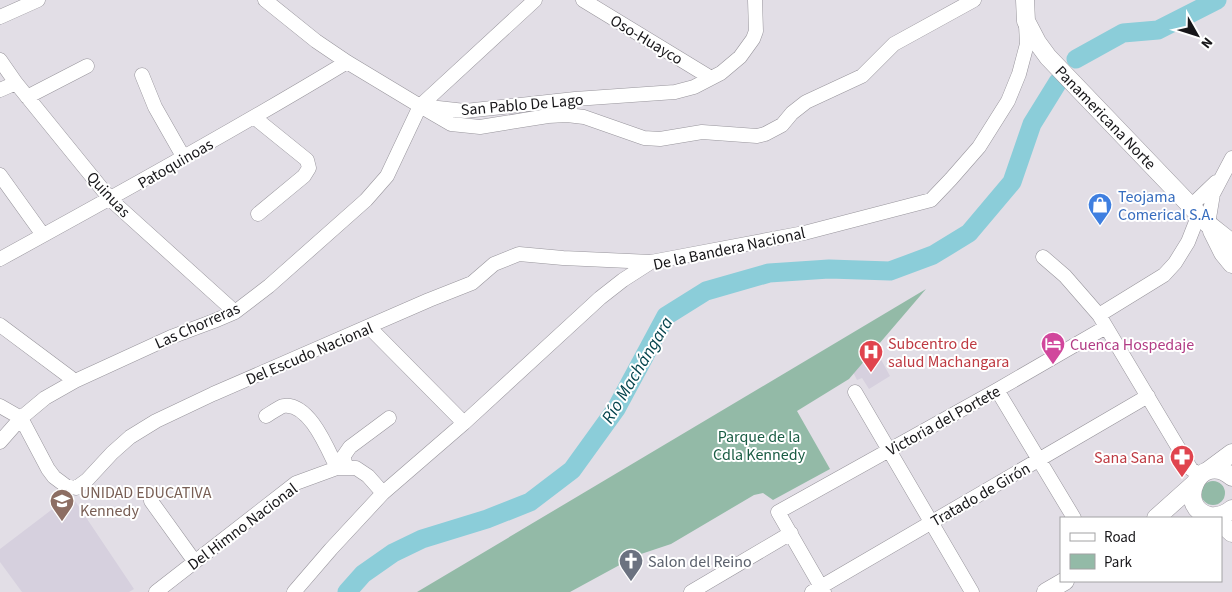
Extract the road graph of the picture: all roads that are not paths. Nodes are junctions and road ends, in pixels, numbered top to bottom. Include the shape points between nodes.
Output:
1 (38, 0) edge
2 (535, 0) edge
3 (584, 0) edge
4 (755, 0) edge
5 (974, 0) edge
6 (1025, 0) edge
7 (267, 1) edge
8 (0, 17) edge
9 (1026, 21) junction
10 (0, 60) edge
11 (347, 62) junction
12 (87, 66) dead end
13 (142, 75) dead end
14 (711, 78) junction
15 (16, 83) junction
16 (0, 90) edge
17 (27, 97) junction
18 (420, 106) junction
19 (255, 118) junction
20 (184, 158) junction
21 (1232, 158) edge
22 (0, 175) edge
23 (1221, 176) junction
24 (110, 200) junction
25 (258, 214) dead end
26 (1199, 214) junction
27 (43, 235) junction
28 (1232, 243) edge
29 (1043, 257) dead end
30 (0, 259) edge
31 (651, 262) junction
32 (1232, 264) edge
33 (235, 312) junction
34 (1103, 321) junction
35 (0, 325) edge
36 (369, 327) junction
37 (75, 381) junction
38 (997, 390) junction
39 (855, 392) dead end
40 (1148, 396) junction
41 (0, 406) edge
42 (266, 416) dead end
43 (21, 418) junction
44 (389, 418) dead end
45 (464, 423) junction
46 (0, 442) edge
47 (888, 450) junction
48 (1232, 453) edge
49 (1038, 460) junction
50 (342, 468) junction
51 (1201, 476) junction
52 (1232, 476) edge
53 (383, 493) junction
54 (151, 501) dead end
55 (1232, 509) edge
56 (1073, 517) edge
57 (1157, 517) edge
58 (1210, 517) edge
59 (1214, 517) edge
60 (930, 523) junction
61 (790, 533) junction
62 (195, 562) junction
63 (1063, 582) edge
64 (819, 590) edge
65 (156, 592) edge
66 (294, 592) edge
67 (691, 592) edge
68 (972, 592) edge
69 (1046, 592) edge

1 - 8 street
2 - 18 street
3 - 14 street, Oso-Huayco
4 - 14 street, San Pablo De Lago via 756,31 753,39 740,57
5 - 18 street via 894,44 862,76 806,102 782,125 757,136 702,132 660,139 644,138 584,117 567,115 480,127 451,124
6 - 9 main road, Panamericana Norte
7 - 11 street, San Pablo De Lago
9 - 26 main road, Panamericana Norte via 1048,57
9 - 31 street, De la Bandera Nacional via 1027,44 1008,101 979,147 931,200 804,233
10 - 15 street, Quinuas
11 - 18 street, San Pablo De Lago
11 - 19 street, Patoquinoas
12 - 17 street
13 - 20 street via 155,107
14 - 18 street, San Pablo De Lago via 675,92 465,111
15 - 16 street
15 - 17 street, Quinuas
17 - 24 street, Quinuas
18 - 33 street, Las Chorreras via 386,176 366,200
19 - 20 street, Patoquinoas
19 - 25 street via 307,160 309,168 304,176
20 - 24 street, Patoquinoas
21 - 23 street
22 - 27 street
23 - 26 street
23 - 26 street
24 - 27 street, Patoquinoas
24 - 33 street, Quinuas
26 - 28 main road, Panamericana Norte
26 - 32 main road, Panamericana Norte
26 - 34 street, Victoria del Portete via 1188,242 1164,275
27 - 30 street, Patoquinoas
29 - 34 street via 1065,276
31 - 36 street, Del Escudo Nacional via 519,254 494,264 472,283
31 - 45 street, De la Bandera Nacional via 600,298
33 - 37 street, Las Chorreras via 171,336
34 - 38 street, Victoria del Portete
34 - 40 street
35 - 37 street
36 - 43 street, Del Escudo Nacional via 156,421 130,437 76,488 61,483 48,469
36 - 45 street
37 - 43 street, Las Chorreras via 45,398
38 - 47 street, Victoria del Portete
38 - 49 street
39 - 47 street
40 - 49 street, Tratado de Girón
40 - 51 street via 1191,469
41 - 43 street
42 - 50 street via 283,406 304,412
43 - 46 street, Las Chorreras
44 - 50 street via 350,447 343,457
45 - 53 street, De la Bandera Nacional
47 - 60 street
47 - 61 street, Victoria del Portete via 778,512
48 - 51 main road
49 - 56 street
49 - 60 street, Tratado de Girón
50 - 53 street via 356,468
50 - 62 street, Del Himno Nacional via 296,483
51 - 52 main road via 1224,471
51 - 57 main road
51 - 58 main road via 1192,497 1194,504
53 - 66 street, De la Bandera Nacional
54 - 62 street
55 - 59 main road
60 - 64 street, Tratado de Girón
60 - 68 street
61 - 64 street
61 - 67 street
62 - 65 street, Del Himno Nacional
63 - 69 main road

